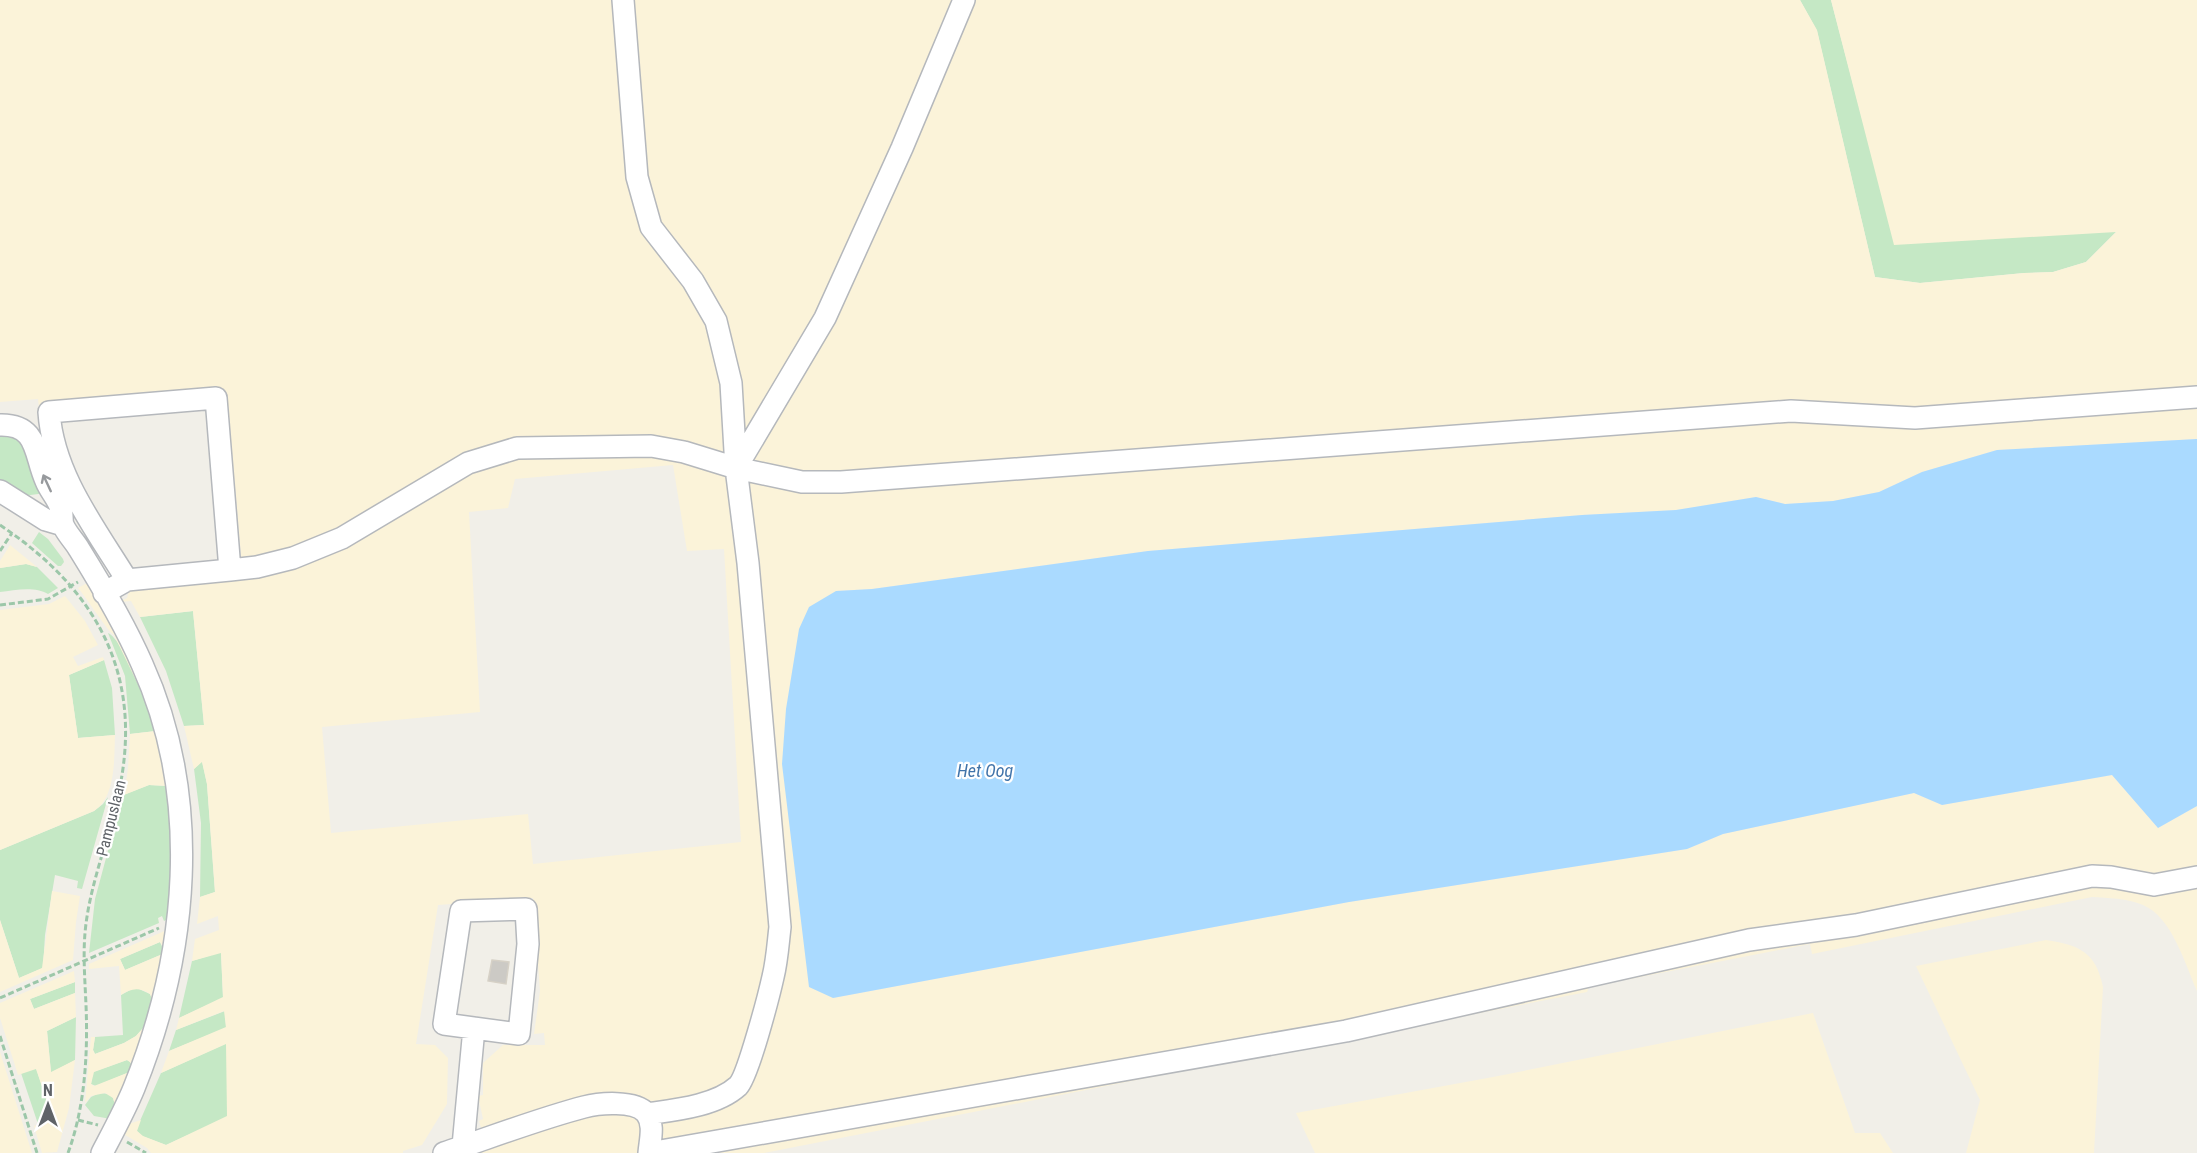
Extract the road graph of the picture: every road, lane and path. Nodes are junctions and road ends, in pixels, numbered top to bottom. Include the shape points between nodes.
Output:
1 (623, 0) edge
2 (964, 0) edge
3 (2197, 397) edge
4 (0, 425) edge
5 (736, 468) junction
6 (0, 490) edge
7 (0, 525) edge
8 (63, 525) junction
9 (12, 533) junction
10 (0, 551) edge
11 (230, 570) junction
12 (93, 573) junction
13 (127, 580) junction
14 (71, 587) junction
15 (104, 593) junction
16 (0, 605) edge
17 (2197, 878) edge
18 (177, 926) junction
19 (84, 961) junction
20 (0, 998) edge
21 (474, 1028) junction
22 (0, 1036) edge
23 (647, 1114) junction
24 (454, 1150) edge
25 (37, 1153) edge
26 (68, 1153) edge
27 (102, 1153) edge
28 (649, 1153) edge

1 - 5 street via 637,177 651,226 693,281 716,321 731,383
2 - 5 street via 825,318
3 - 5 street via 1916,418 1791,411 841,482 802,482
8 -> 4 street via 61,510 45,480 33,440 17,427
5 - 11 street via 651,446 517,448 468,464 342,538 293,558
5 - 23 street via 780,927 774,976 739,1085 722,1097 684,1109
6 - 8 street via 46,520
7 - 9 path, Pampuslaan
8 - 12 street
9 - 10 path
9 - 14 path, Pampuslaan
11 - 13 street
11 - 13 street via 216,398 49,412 54,447 62,468
12 - 14 path
12 - 15 street
13 - 15 street
14 - 16 path via 48,599
14 - 19 path, Pampuslaan via 97,620 110,646 120,678 125,721 120,789 90,899
15 - 18 street via 144,667 169,747 182,835
17 - 28 street via 2154,885 2092,876 1856,925 1749,940 1346,1031
18 - 19 path via 167,925
18 - 27 street via 167,986 149,1048 130,1099
19 - 20 path
19 - 26 path, Pampuslaan via 85,1063
21 - 21 street via 519,1034 528,944 526,909 461,911 444,1024
21 - 24 street
22 - 25 path
23 - 24 street via 640,1108 619,1103 586,1106
23 - 28 street via 652,1128

